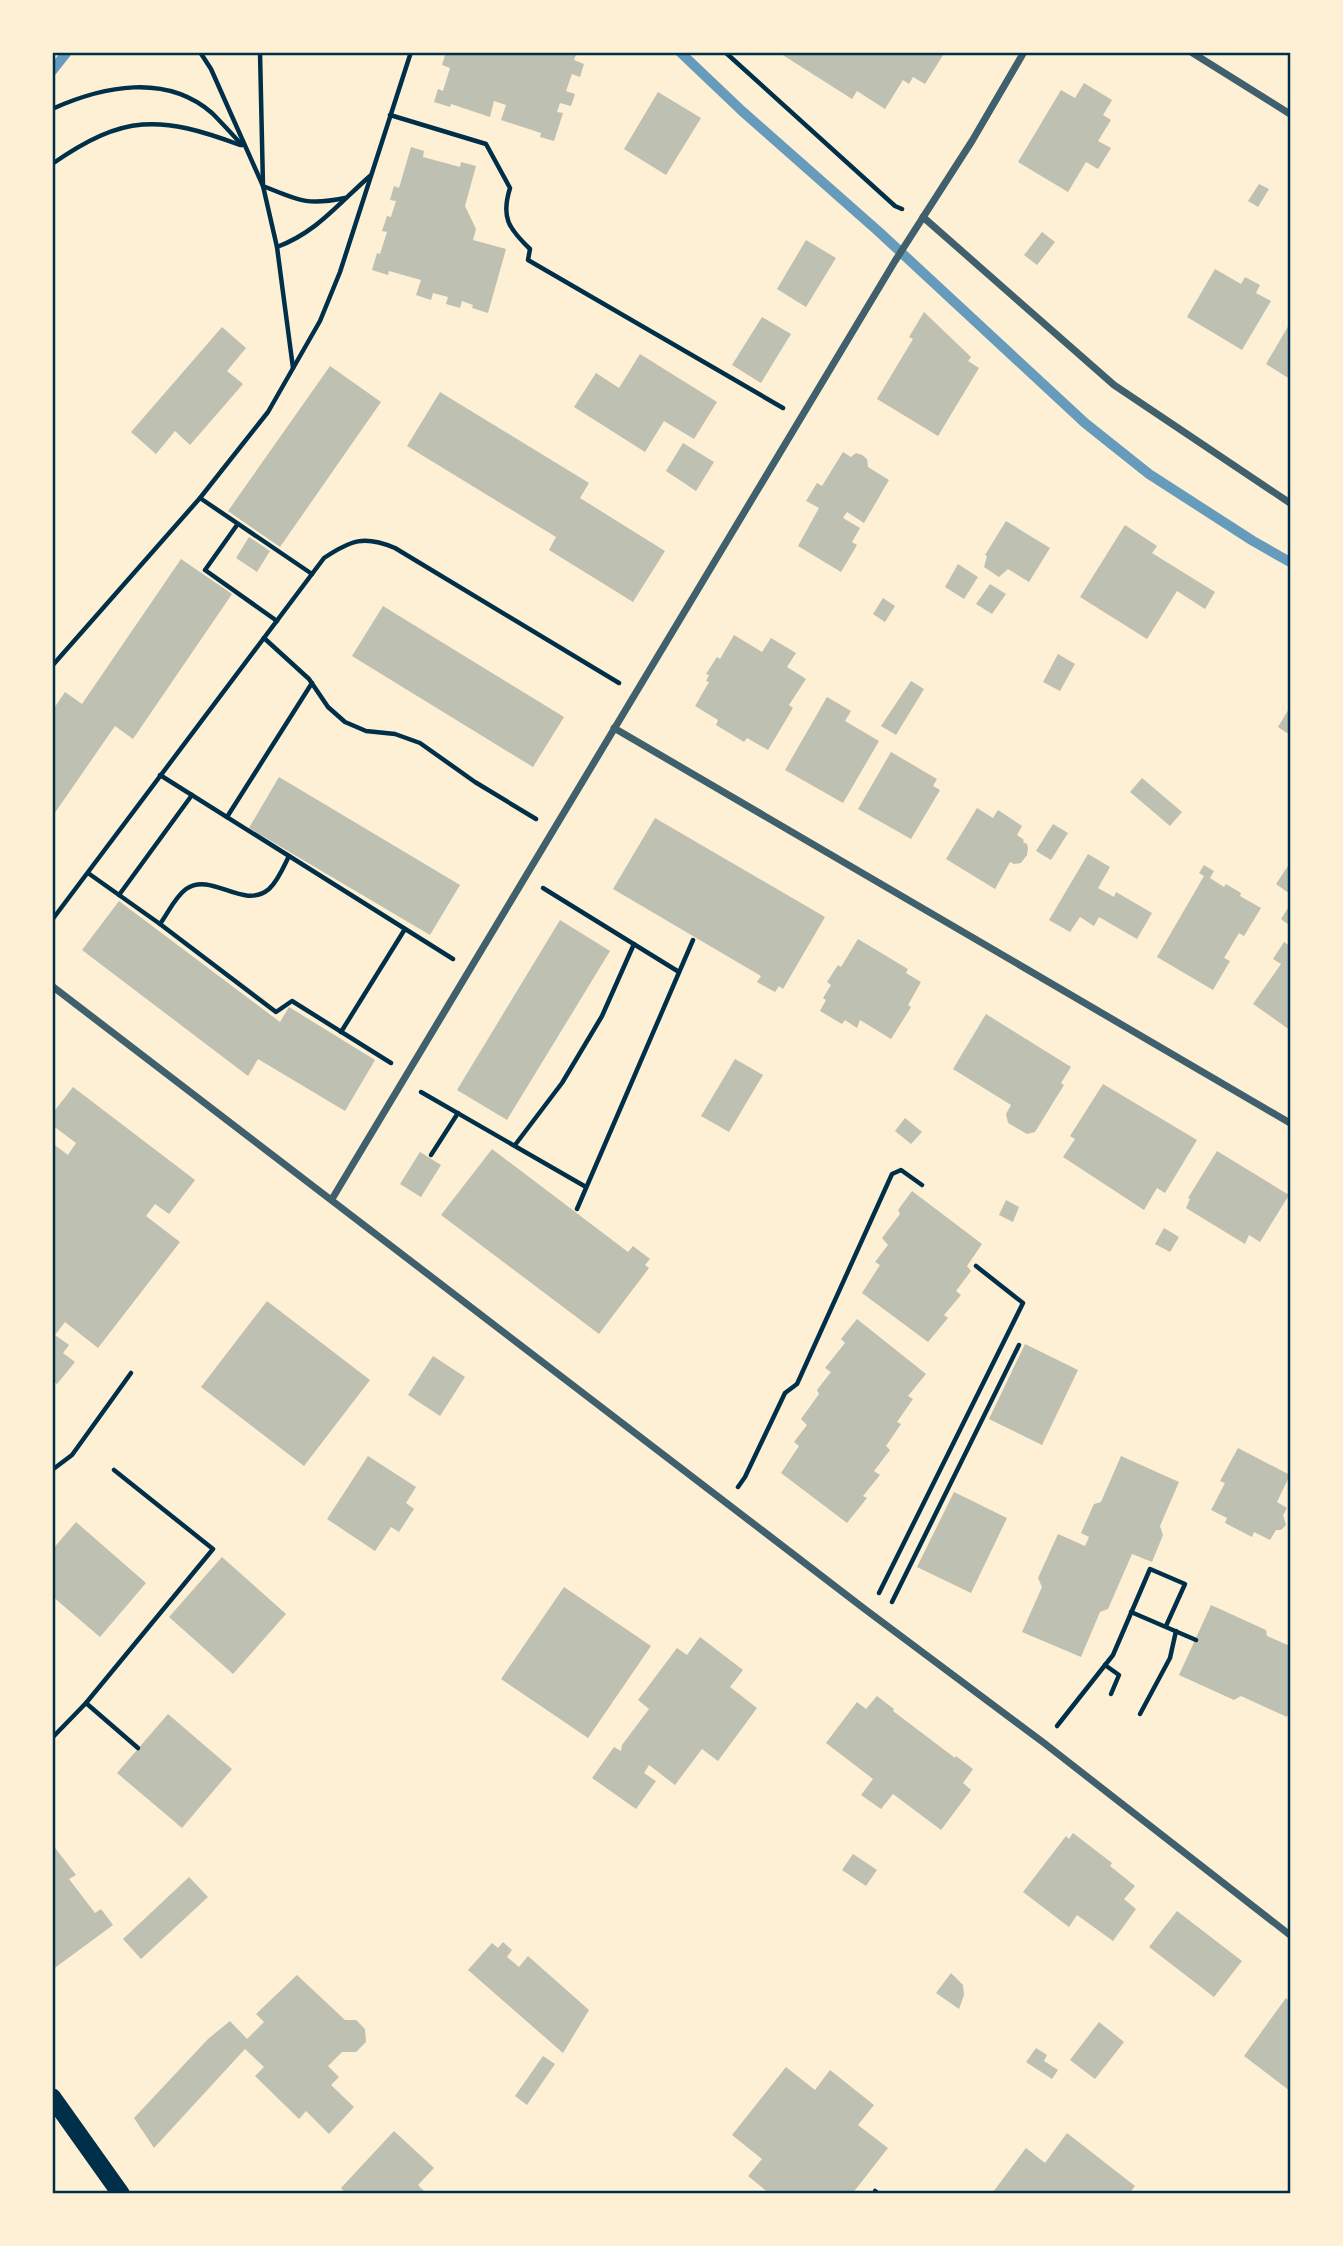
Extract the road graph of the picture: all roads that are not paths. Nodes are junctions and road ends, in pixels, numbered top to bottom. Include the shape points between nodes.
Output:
1 (1024, 52) edge
2 (1191, 52) edge
3 (1290, 114) edge
4 (923, 217) junction
5 (1290, 503) edge
6 (614, 728) junction
7 (52, 986) edge
8 (1290, 1124) edge
9 (332, 1199) junction
10 (1290, 1935) edge
11 (52, 2096) edge
12 (121, 2193) edge

1 - 4 street
2 - 3 street
4 - 5 street via 1114,385
4 - 6 street
6 - 8 street
6 - 9 street
7 - 9 street
9 - 10 street
11 - 12 main road

